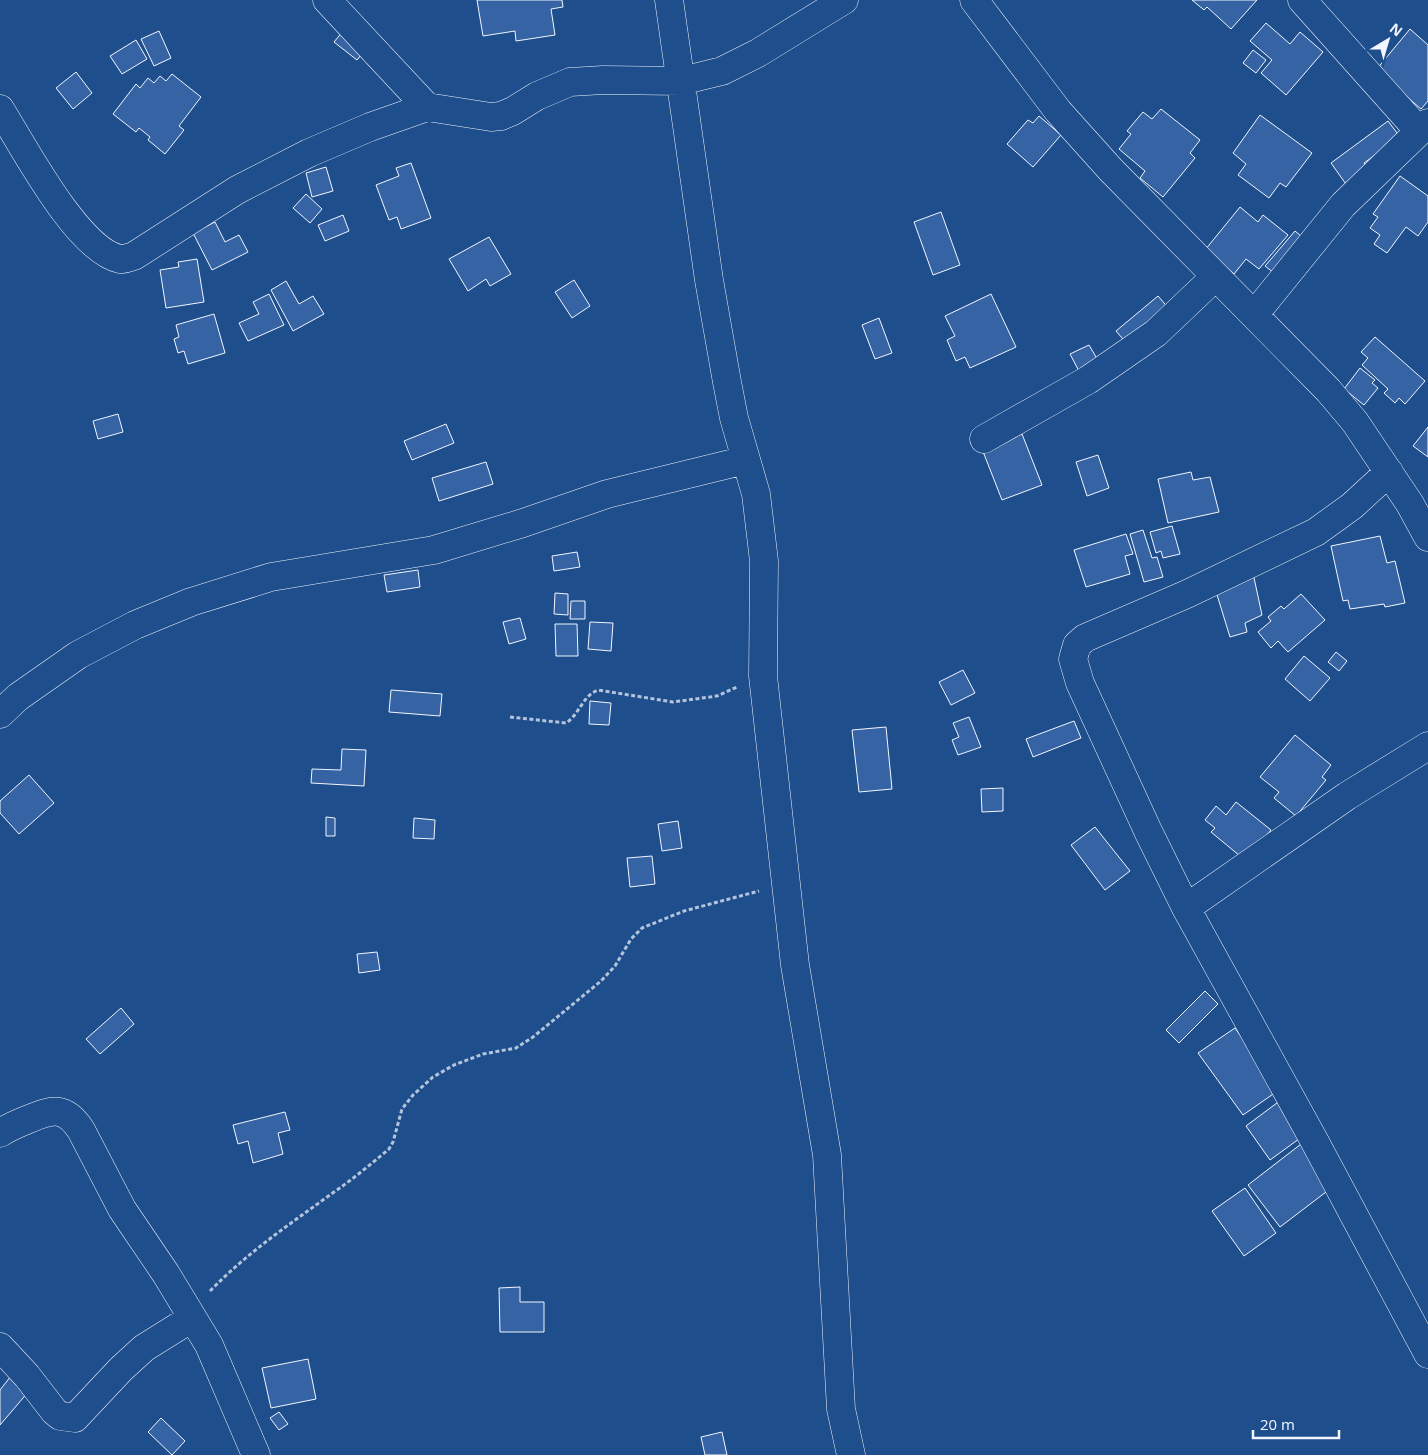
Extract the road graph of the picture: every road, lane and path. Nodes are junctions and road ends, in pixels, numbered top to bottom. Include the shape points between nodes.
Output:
1 (327, 0) edge
2 (669, 0) edge
3 (844, 0) edge
4 (974, 0) edge
5 (1302, 0) edge
6 (681, 81) junction
7 (427, 107) junction
8 (0, 109) edge
9 (1423, 127) edge
10 (1215, 277) junction
11 (1254, 315) junction
12 (984, 439) dead end
13 (746, 460) junction
14 (1389, 472) junction
15 (1428, 537) edge
16 (763, 676) junction
17 (0, 714) edge
18 (510, 717) dead end
19 (1428, 746) edge
20 (787, 882) junction
21 (1186, 908) junction
22 (0, 1133) edge
23 (190, 1315) junction
24 (0, 1347) edge
25 (1428, 1354) edge
26 (256, 1455) edge
27 (851, 1455) edge

1 - 7 street
2 - 6 street
3 - 6 street via 758,53 722,70
4 - 10 street via 1058,110
5 - 9 street
6 - 7 street via 570,82 501,116
6 - 13 street via 709,280 734,418
7 - 8 street via 309,153 237,190 134,256 120,259 100,248 77,228 41,178
9 - 11 street via 1343,205
10 - 11 street
10 - 12 street via 1156,333 1088,380
11 - 14 street via 1356,422
13 - 16 street via 756,494 764,561
13 - 17 street via 607,494 434,550 270,577 191,602 135,624 78,654
14 - 15 street
14 - 21 street via 1352,506 1316,532 1187,594 1084,638 1077,645 1074,658 1080,683
16 - 18 path via 716,696 673,702 598,690 586,697 575,716 566,723
16 - 20 street
19 - 21 street via 1347,796
20 - 23 path via 684,911 642,928 601,981 534,1037 516,1048 483,1054 433,1077 402,1109 394,1142 389,1149 263,1242 226,1274
20 - 27 street via 795,965 827,1155 841,1408
21 - 25 street
22 - 23 street via 48,1111 64,1113 74,1119 122,1209
23 - 24 street via 144,1348 75,1418 60,1416 54,1411
23 - 26 street via 209,1345

